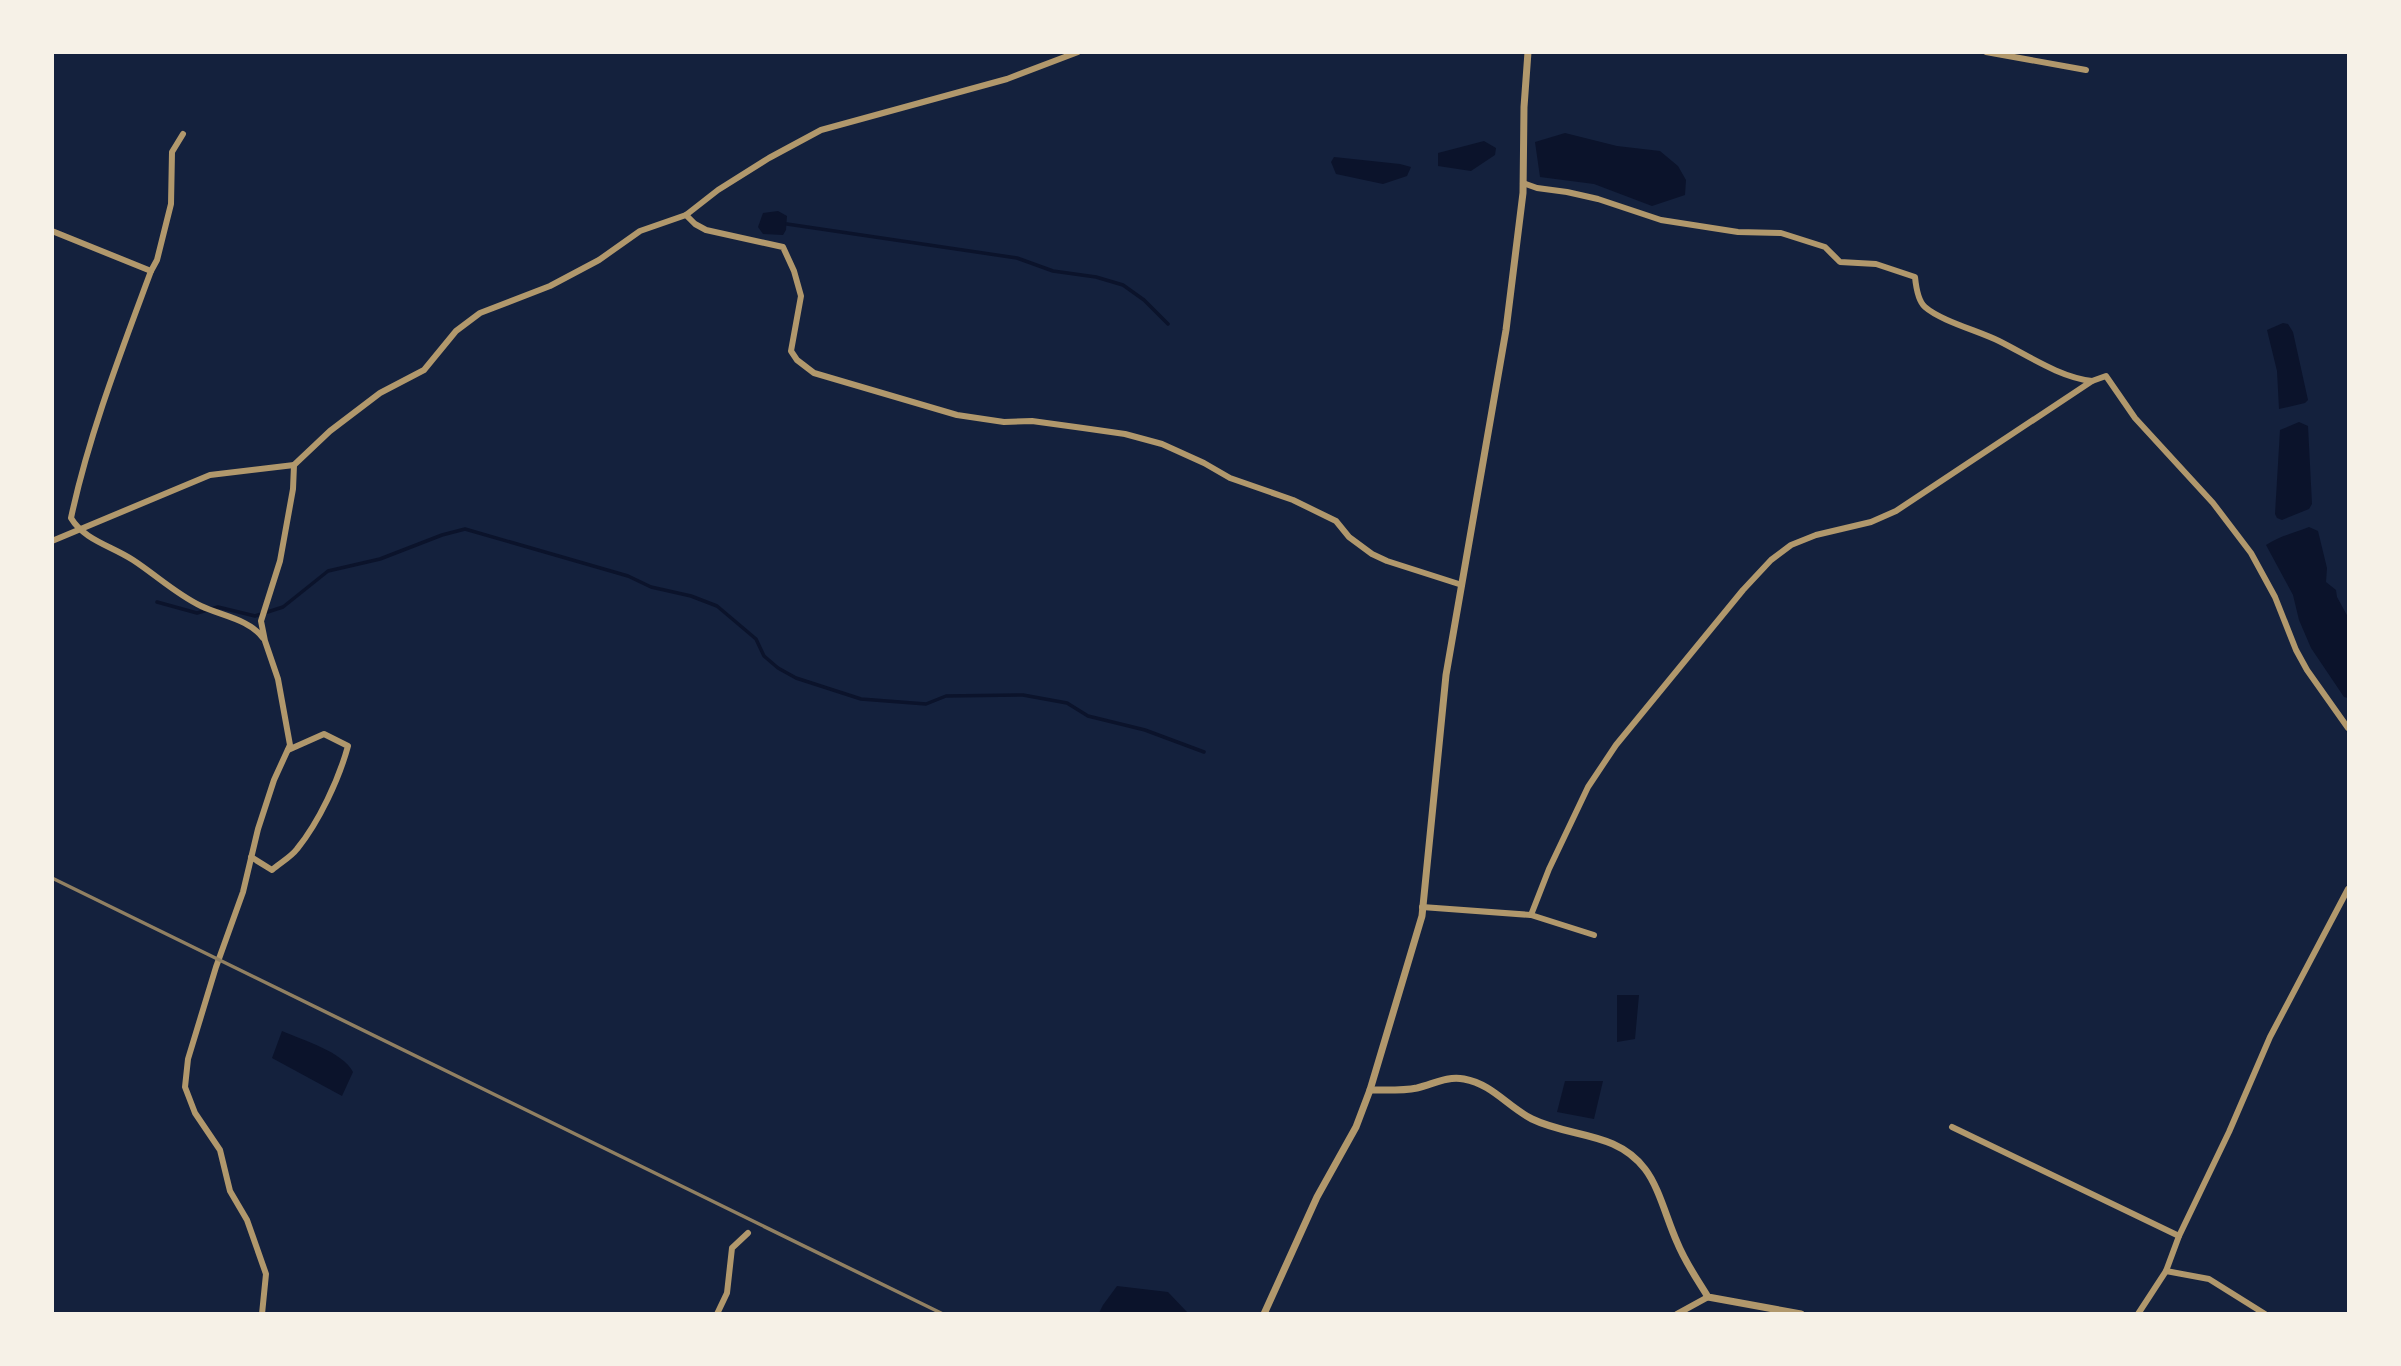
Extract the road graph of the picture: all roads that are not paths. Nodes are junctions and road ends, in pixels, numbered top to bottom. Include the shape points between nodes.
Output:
1 (1078, 52) edge
2 (1528, 52) edge
3 (1986, 52) edge
4 (2086, 70) dead end
5 (183, 134) dead end
6 (1523, 183) junction
7 (686, 215) junction
8 (52, 231) edge
9 (150, 271) junction
10 (2092, 381) junction
11 (294, 465) junction
12 (78, 530) junction
13 (52, 541) edge
14 (1462, 585) junction
15 (265, 641) junction
16 (2348, 728) edge
17 (289, 750) junction
18 (251, 857) junction
19 (2348, 889) edge
20 (1422, 907) junction
21 (1531, 915) junction
22 (1594, 935) dead end
23 (1370, 1090) junction
24 (1952, 1127) dead end
25 (748, 1233) dead end
26 (2179, 1236) junction
27 (2166, 1271) junction
28 (1708, 1297) junction
29 (262, 1314) edge
30 (718, 1314) edge
31 (1264, 1314) edge
32 (1676, 1314) edge
33 (1801, 1314) edge
34 (2138, 1314) edge
35 (2265, 1314) edge

1 - 7 street via 1007,79 821,130 718,190
2 - 6 street
3 - 4 street
5 - 9 street via 172,152 171,204
6 - 10 street via 1598,199 1661,220 1738,232 1781,233 1825,247 1840,262 1876,264 1915,277 1923,306 1934,313 2077,379
6 - 14 street via 1506,330
7 - 11 street via 640,232 550,286 480,313 456,331 424,370 380,393
7 - 14 street via 706,230 783,247 801,296 791,351 803,366 823,376 967,416 1125,434 1162,444 1230,478 1336,521 1371,554
8 - 9 street
9 - 12 street via 78,482 71,518
10 - 16 street via 2106,376 2135,418 2244,543 2266,576 2307,670
10 - 21 street via 1896,511 1816,535 1771,560 1616,745 1588,787
11 - 12 street via 210,475
11 - 15 street via 280,561 261,621
12 - 13 street
12 - 15 street via 202,607 245,622
14 - 20 street via 1446,675
15 - 17 street via 278,679
17 - 18 street via 274,780
17 - 18 street via 324,734 348,746 342,769 296,850 272,870
18 - 29 street via 188,1059 185,1087 195,1113 220,1150 230,1191 247,1220 262,1263
19 - 26 street via 2270,1037
20 - 21 street
20 - 23 street
21 - 22 street
23 - 28 street via 1406,1090 1465,1079 1493,1091 1531,1119 1597,1136 1633,1154 1648,1172 1685,1262
23 - 31 street
24 - 26 street
25 - 30 street via 732,1248 727,1293
26 - 27 street
27 - 34 street
27 - 35 street via 2209,1279
28 - 32 street
28 - 33 street

